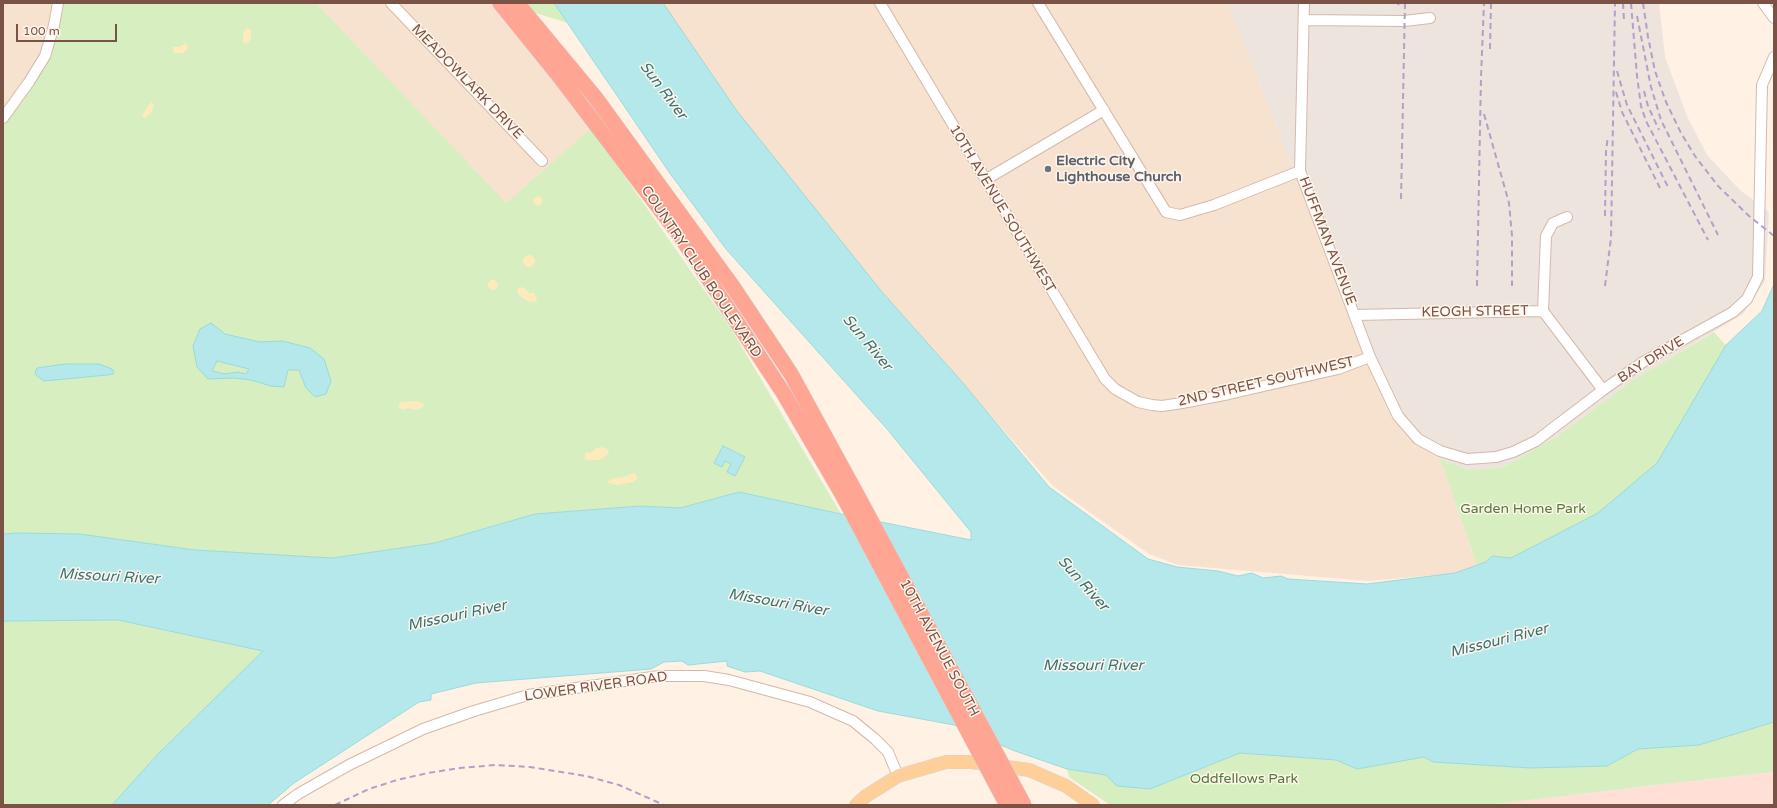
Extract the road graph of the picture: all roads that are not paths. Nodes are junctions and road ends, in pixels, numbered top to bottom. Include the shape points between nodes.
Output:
1 (58, 3) edge
2 (391, 3) edge
3 (500, 3) edge
4 (517, 3) edge
5 (880, 3) edge
6 (1038, 3) edge
7 (1304, 3) edge
8 (1763, 3) edge
9 (1430, 18) dead end
10 (1774, 18) edge
11 (1304, 20) junction
12 (1774, 57) edge
13 (1104, 110) junction
14 (3, 118) edge
15 (542, 161) dead end
16 (1300, 171) junction
17 (985, 180) junction
18 (1567, 217) dead end
19 (1543, 311) junction
20 (1356, 315) junction
21 (1370, 357) junction
22 (1603, 390) junction
23 (1138, 402) joint
24 (848, 492) junction
25 (898, 776) junction
26 (283, 805) edge
27 (856, 805) edge
28 (1007, 805) edge
29 (1024, 805) edge
30 (1093, 805) edge

1 - 14 street via 44,56 30,82
2 - 15 street, MEADOWLARK DRIVE
3 - 24 highway, COUNTRY CLUB BOULEVARD via 559,76 681,237
4 - 24 highway, COUNTRY CLUB BOULEVARD via 595,97 733,287 791,374
5 - 17 street, 10TH AVENUE SOUTHWEST
6 - 13 street
7 - 11 street, HUFFMAN AVENUE
8 - 10 street
9 - 11 street via 1404,21
11 - 16 street, HUFFMAN AVENUE
12 - 22 street, BAY DRIVE via 1762,85 1758,277 1747,298 1733,312 1643,362
13 - 16 street via 1166,212 1180,215 1214,205
13 - 17 street
16 - 20 street, HUFFMAN AVENUE
17 - 23 street, 10TH AVENUE SOUTHWEST via 1105,379 1115,389
18 - 19 street via 1554,223 1546,236
19 - 20 street, KEOGH STREET
19 - 22 street, KEOGH STREET
20 - 21 street, HUFFMAN AVENUE
21 - 22 street, BAY DRIVE via 1398,416 1418,439 1440,451 1467,459 1496,457 1536,441
21 - 23 street, 2ND STREET SOUTHWEST via 1338,369 1216,397 1162,406
24 - 28 highway, 10TH AVENUE SOUTH, bridge
24 - 29 highway, 10TH AVENUE SOUTH, bridge
25 - 26 street, LOWER RIVER ROAD via 888,752 875,739 853,721 810,702 729,680 704,676 659,676 528,695 474,711 423,729 349,765
25 - 27 main road
25 - 30 main road via 946,762 971,762 1029,770 1066,786

